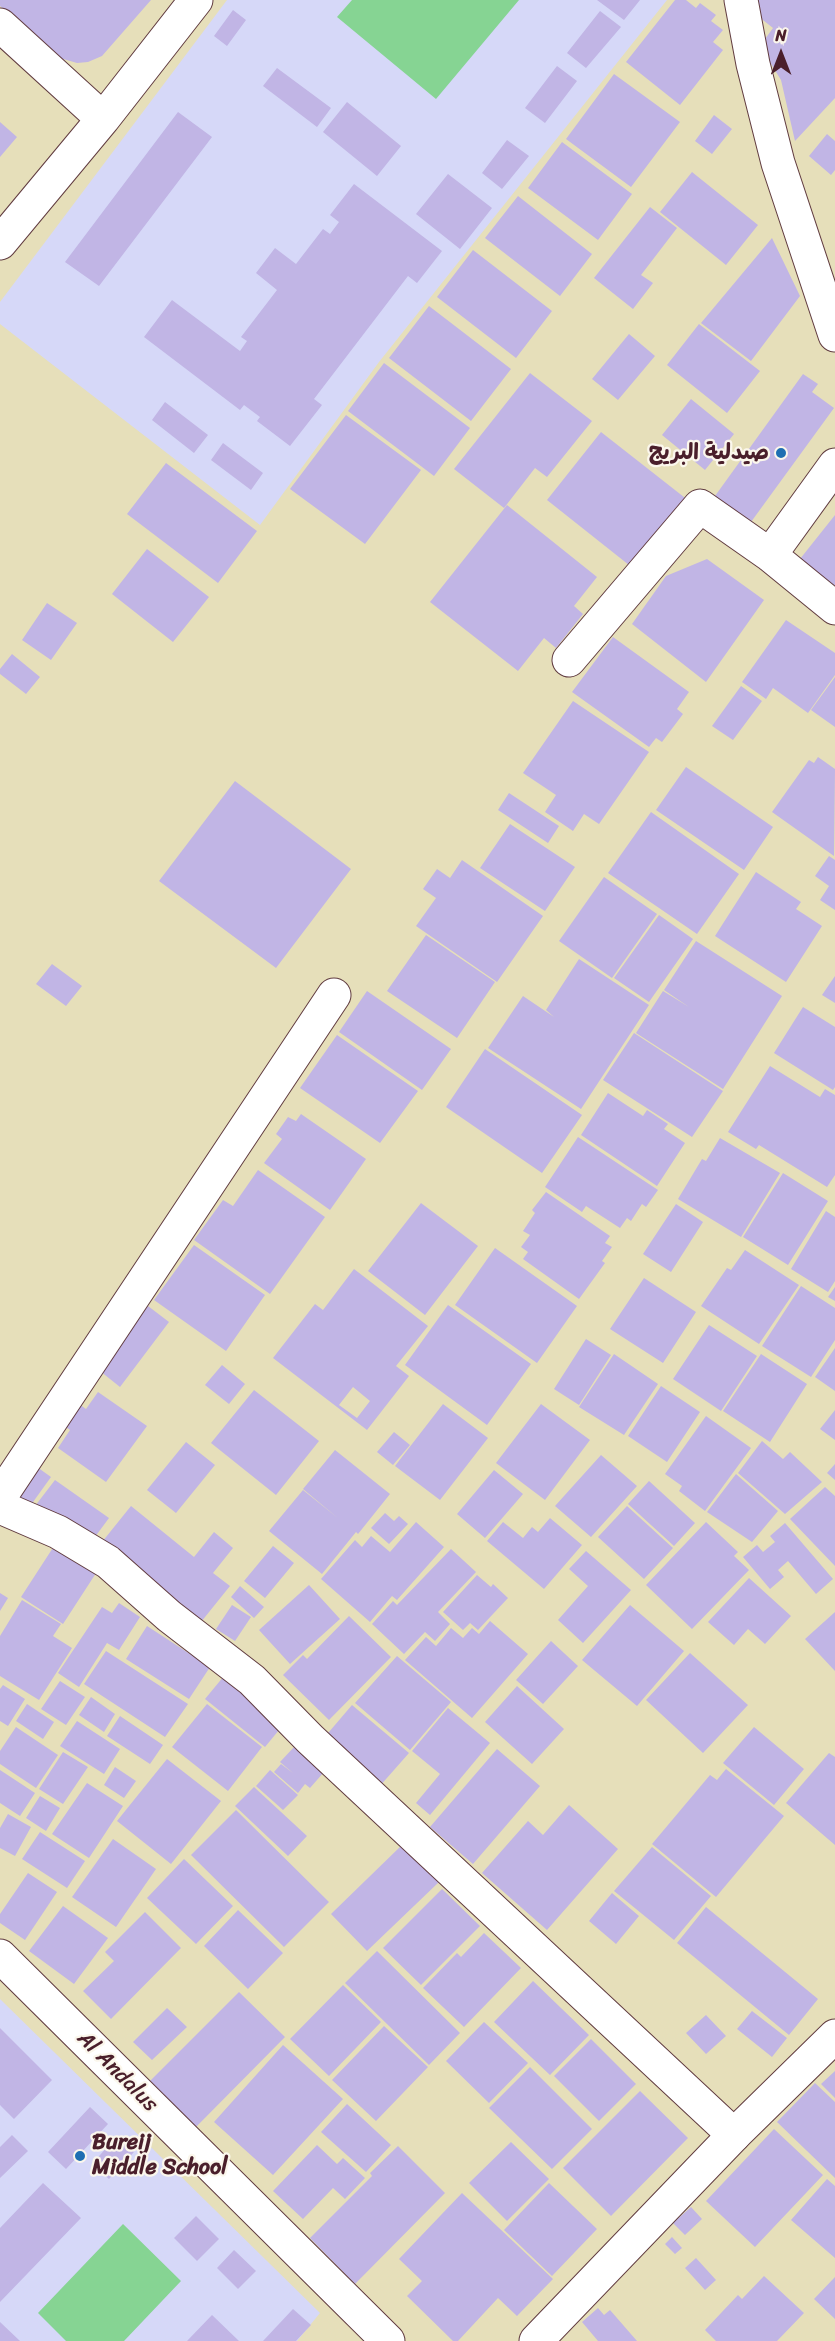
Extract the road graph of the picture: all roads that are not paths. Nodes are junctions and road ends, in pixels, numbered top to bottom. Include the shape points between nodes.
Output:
1 (196, 0) edge
2 (741, 0) edge
3 (0, 25) edge
4 (103, 119) junction
5 (0, 243) edge
6 (835, 335) edge
7 (835, 465) edge
8 (770, 555) junction
9 (835, 608) edge
10 (569, 660) dead end
11 (334, 995) dead end
12 (0, 1497) edge
13 (0, 1507) edge
14 (0, 1956) edge
15 (835, 2036) edge
16 (734, 2135) junction
17 (388, 2341) edge
18 (536, 2341) edge

1 - 4 street
2 - 6 street via 778,163
3 - 4 street
4 - 5 street
7 - 8 street
8 - 9 street
8 - 10 street via 700,506
11 - 12 street
13 - 16 street via 58,1533 108,1562 169,1616 252,1680 310,1739
14 - 17 street, Al Andalus
15 - 16 street
16 - 18 street

